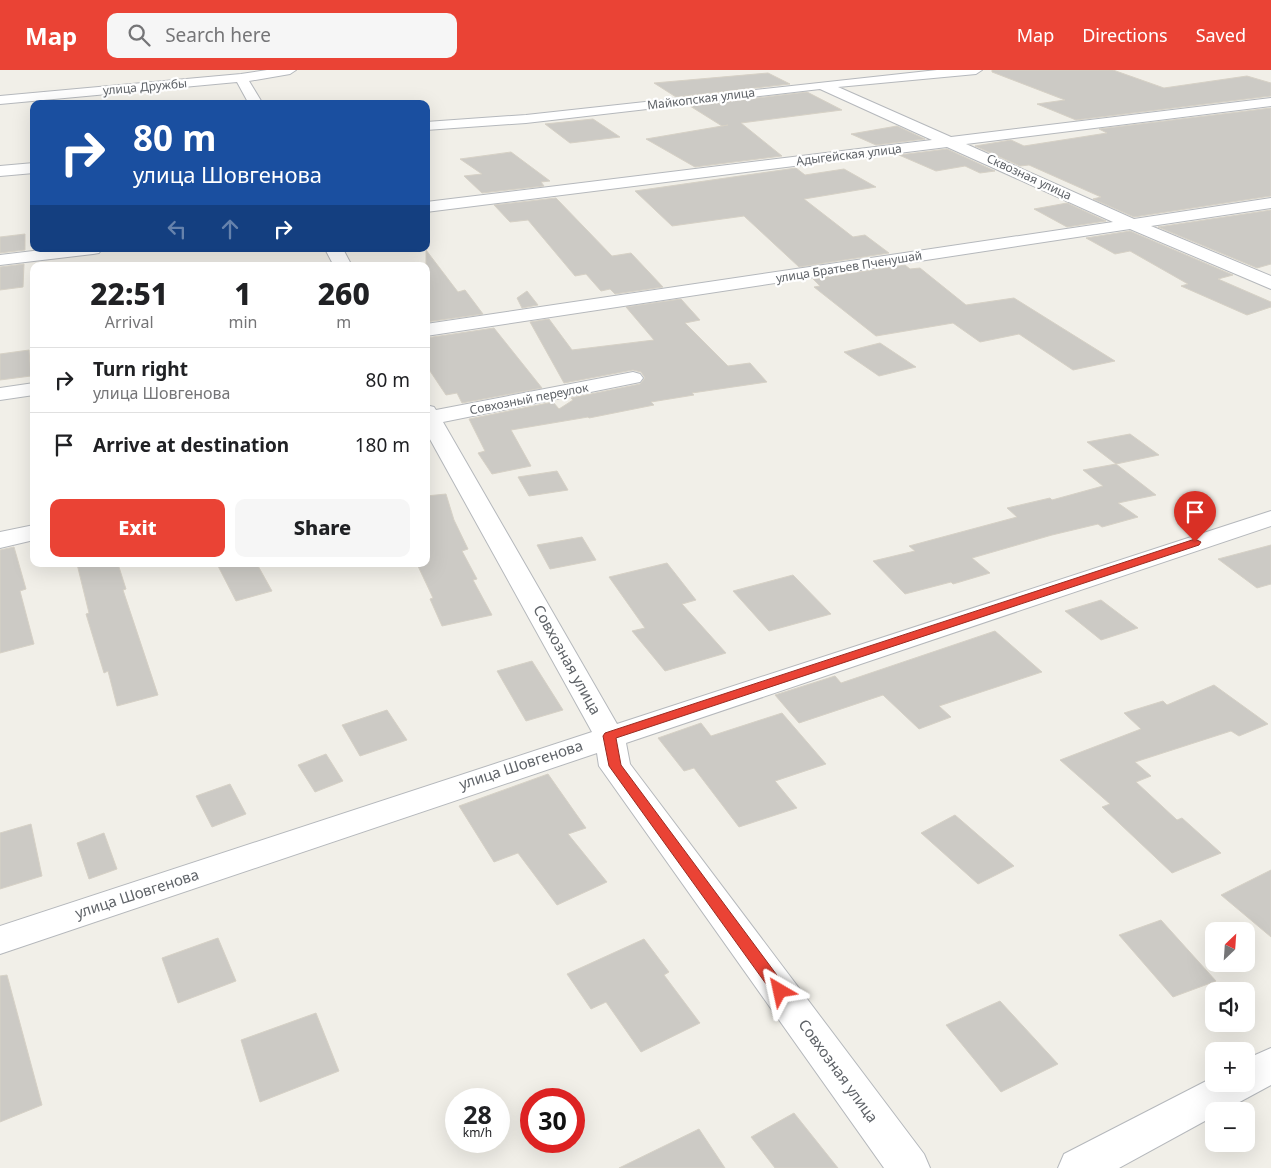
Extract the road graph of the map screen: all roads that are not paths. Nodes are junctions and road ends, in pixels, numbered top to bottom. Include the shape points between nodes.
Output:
1 (290, 70) edge
2 (976, 70) edge
3 (796, 74) dead end
4 (241, 78) junction
5 (822, 85) junction
6 (0, 100) edge
7 (254, 100) edge
8 (1271, 102) edge
9 (430, 126) edge
10 (951, 142) junction
11 (30, 168) edge
12 (0, 171) edge
13 (1271, 203) edge
14 (430, 207) edge
15 (1132, 224) junction
16 (68, 252) edge
17 (0, 260) edge
18 (1271, 283) edge
19 (430, 329) edge
20 (633, 378) dead end
21 (30, 390) edge
22 (0, 394) edge
23 (430, 415) edge
24 (430, 421) edge
25 (1271, 518) edge
26 (30, 533) edge
27 (0, 540) edge
28 (609, 736) junction
29 (0, 940) edge
30 (1271, 1065) edge
31 (1255, 1074) edge
32 (1222, 1092) edge
33 (909, 1168) edge
34 (1079, 1168) edge

1 - 4 street, улица Дружбы
2 - 5 street, Майкопская улица
3 - 5 street, Сквозная улица
4 - 6 street, улица Дружбы
4 - 7 street
5 - 9 street, Майкопская улица via 526,119
5 - 10 street, Сквозная улица
8 - 10 street, Адыгейская улица
10 - 14 street, Адыгейская улица
10 - 15 street, Сквозная улица
11 - 12 street
13 - 15 street, улица Братьев Пченушай
15 - 18 street, Сквозная улица
15 - 19 street, улица Братьев Пченушай
16 - 17 street
20 - 23 street, Совхозный переулок
21 - 22 street
24 - 28 street, Совхозная улица
25 - 28 street, улица Шовгенова
26 - 27 street
28 - 29 street, улица Шовгенова
28 - 33 street, Совхозная улица via 615,766
30 - 31 street
32 - 34 street

